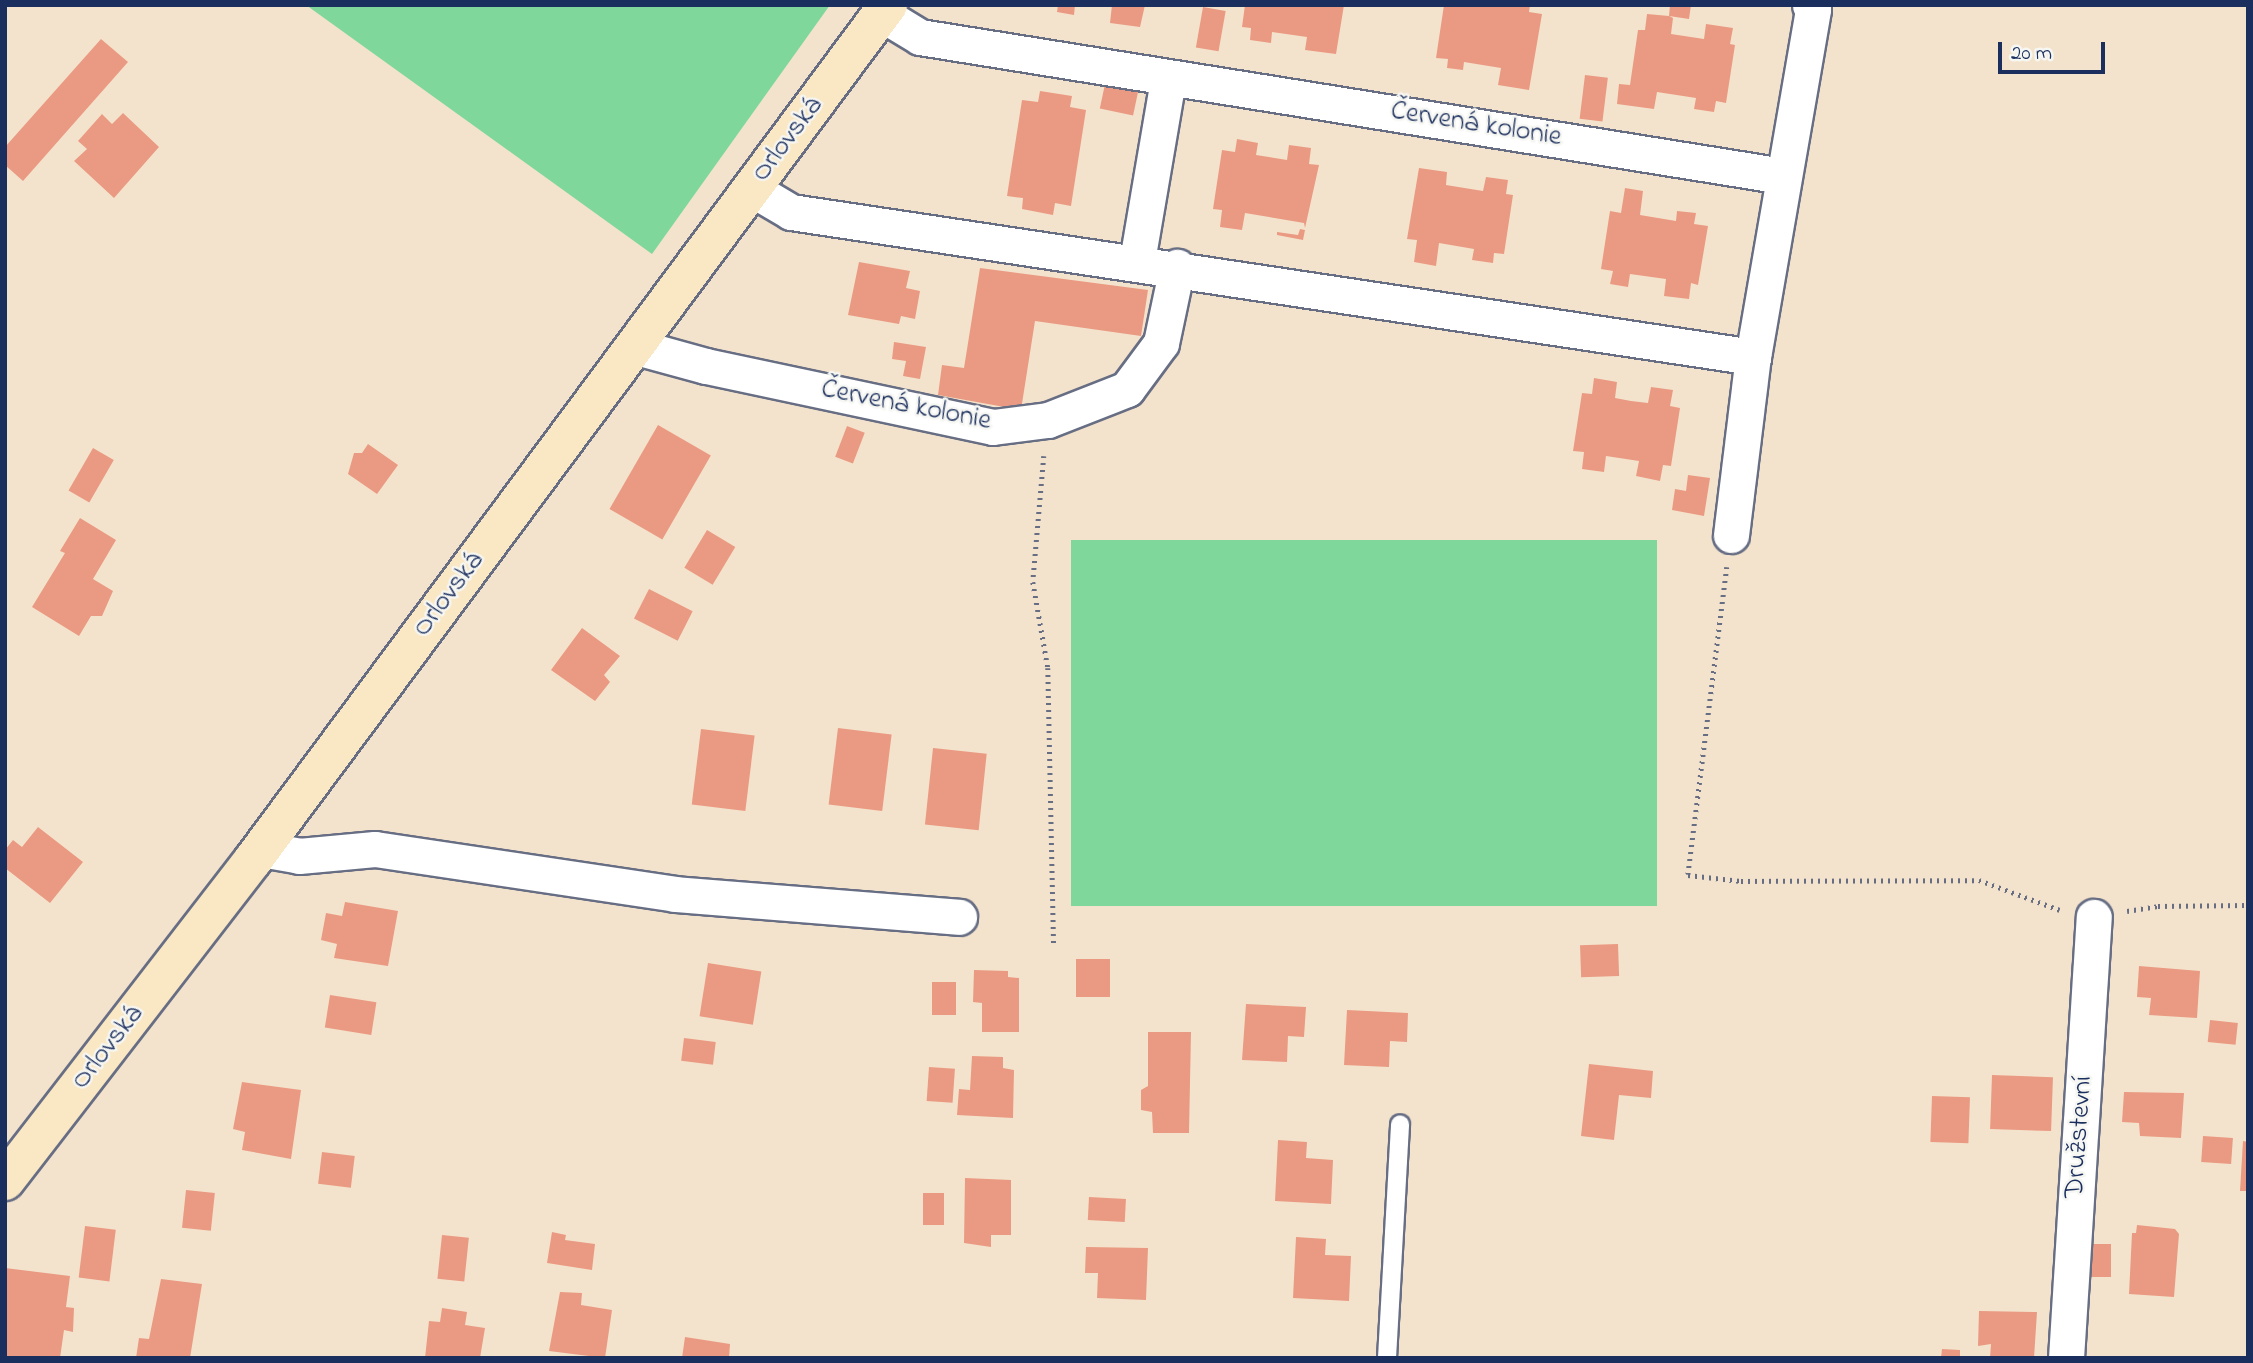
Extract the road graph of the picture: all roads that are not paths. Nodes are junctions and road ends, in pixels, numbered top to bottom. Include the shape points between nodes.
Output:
1 (1810, 5) edge
2 (885, 10) edge
3 (1168, 80) junction
4 (1783, 176) junction
5 (752, 189) junction
6 (1137, 261) junction
7 (1177, 267) junction
8 (634, 346) junction
9 (1753, 357) junction
10 (1731, 535) road end
11 (261, 849) junction
12 (958, 917) dead end
13 (2094, 917) road end
14 (1400, 1124) dead end
15 (5, 1181) edge
16 (1387, 1358) edge
17 (2066, 1358) edge

1 - 4 street via 1813,9
2 - 3 street, Červená kolonie via 920,37
2 - 5 main road, Orlovská
3 - 4 street, Červená kolonie via 1447,119
3 - 6 street
4 - 9 street
5 - 6 street via 791,212
5 - 8 main road, Orlovská
6 - 7 street
7 - 8 street, Červená kolonie via 1161,343 1126,389 1048,421 993,427 706,366
7 - 9 street
8 - 11 main road, Orlovská
9 - 10 street
11 - 12 street via 299,856 375,849 675,894
11 - 15 main road, Orlovská
13 - 17 street, Družstevní
14 - 16 lane

